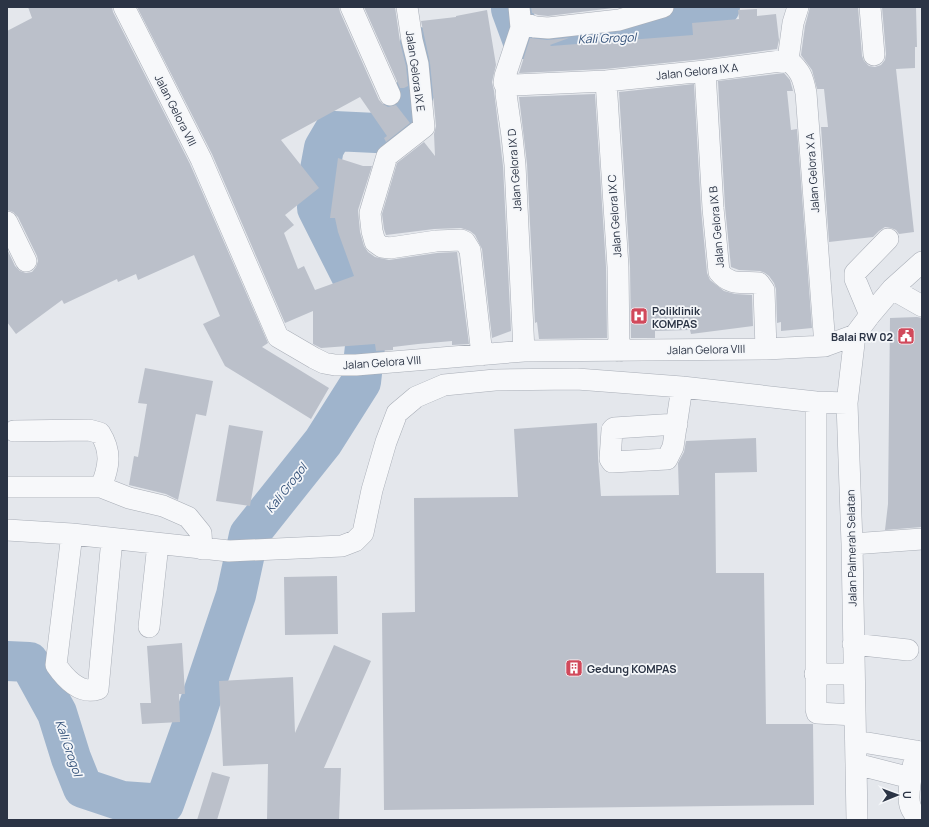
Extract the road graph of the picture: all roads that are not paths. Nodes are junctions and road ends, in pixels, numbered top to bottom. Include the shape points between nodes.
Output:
1 (124, 7) edge
2 (350, 7) edge
3 (407, 7) edge
4 (663, 7) edge
5 (798, 7) edge
6 (870, 7) edge
7 (519, 25) edge
8 (874, 55) dead end
9 (788, 60) junction
10 (705, 71) junction
11 (606, 81) junction
12 (507, 89) junction
13 (390, 96) dead end
14 (7, 222) edge
15 (888, 239) dead end
16 (26, 261) dead end
17 (922, 262) edge
18 (892, 288) junction
19 (922, 306) edge
20 (870, 315) junction
21 (855, 335) junction
22 (825, 346) junction
23 (766, 349) junction
24 (619, 350) junction
25 (524, 352) junction
26 (482, 355) junction
27 (682, 387) junction
28 (816, 402) junction
29 (847, 403) junction
30 (677, 424) dead end
31 (14, 431) dead end
32 (7, 487) edge
33 (101, 487) junction
34 (7, 530) edge
35 (72, 534) junction
36 (112, 539) junction
37 (922, 540) edge
38 (158, 544) junction
39 (852, 544) junction
40 (202, 549) junction
41 (149, 627) dead end
42 (853, 644) junction
43 (908, 650) dead end
44 (815, 674) junction
45 (854, 674) junction
46 (855, 715) junction
47 (856, 740) junction
48 (919, 751) edge
49 (856, 764) junction
50 (911, 778) junction
51 (922, 818) edge
52 (857, 820) edge

1 - 26 street, Jalan Gelora VIII via 201,159 278,337 324,363 335,365
2 - 13 street
3 - 26 street, Jalan Gelora IX E via 418,64 424,127 387,156 370,213 372,231 376,242 382,247 390,248 436,241 465,242 470,250
4 - 7 street via 620,20 548,28
5 - 9 street
6 - 8 street
7 - 12 street, Jalan Gelora IX D via 505,76 504,83
9 - 10 street, Jalan Gelora IX A
9 - 22 street, Jalan Gelora X A via 803,78 806,93
10 - 11 street, Jalan Gelora IX A
10 - 23 street, Jalan Gelora IX B via 719,272 728,281 759,283 764,290
11 - 12 street via 514,85
11 - 24 street, Jalan Gelora IX C via 618,267
12 - 25 street, Jalan Gelora IX D via 515,165
14 - 16 street
15 - 20 street via 855,273 855,279
17 - 18 street
18 - 19 street
18 - 20 street
20 - 21 street
21 - 22 street, Jalan Gelora VIII
21 - 29 street, Jalan Palmerah Selatan
22 - 23 street, Jalan Gelora VIII
23 - 24 street, Jalan Gelora VIII
24 - 25 street, Jalan Gelora VIII
25 - 26 street, Jalan Gelora VIII
27 - 28 street
27 - 30 street
27 - 40 street via 577,379 495,380 444,385 416,397 397,413 372,490 363,533 355,541 342,546 286,549
28 - 29 street
28 - 44 street
29 - 39 street, Jalan Palmerah Selatan
31 - 33 street via 89,430 100,433 108,453 107,472
32 - 33 street
33 - 40 street via 129,498 163,506 188,517 200,532
34 - 35 street
35 - 36 street
35 - 36 street via 56,665 63,676 83,690 91,692 98,689
36 - 38 street
37 - 39 street
38 - 40 street
38 - 41 street
39 - 42 street, Jalan Palmerah Selatan
42 - 43 street
42 - 45 street, Jalan Palmerah Selatan
44 - 45 street
44 - 46 street via 818,713
45 - 46 street, Jalan Palmerah Selatan
46 - 47 street, Jalan Palmerah Selatan
47 - 48 street
47 - 49 street, Jalan Palmerah Selatan
48 - 50 street
49 - 50 street
49 - 52 street, Jalan Palmerah Selatan
50 - 51 street via 911,808 916,816

